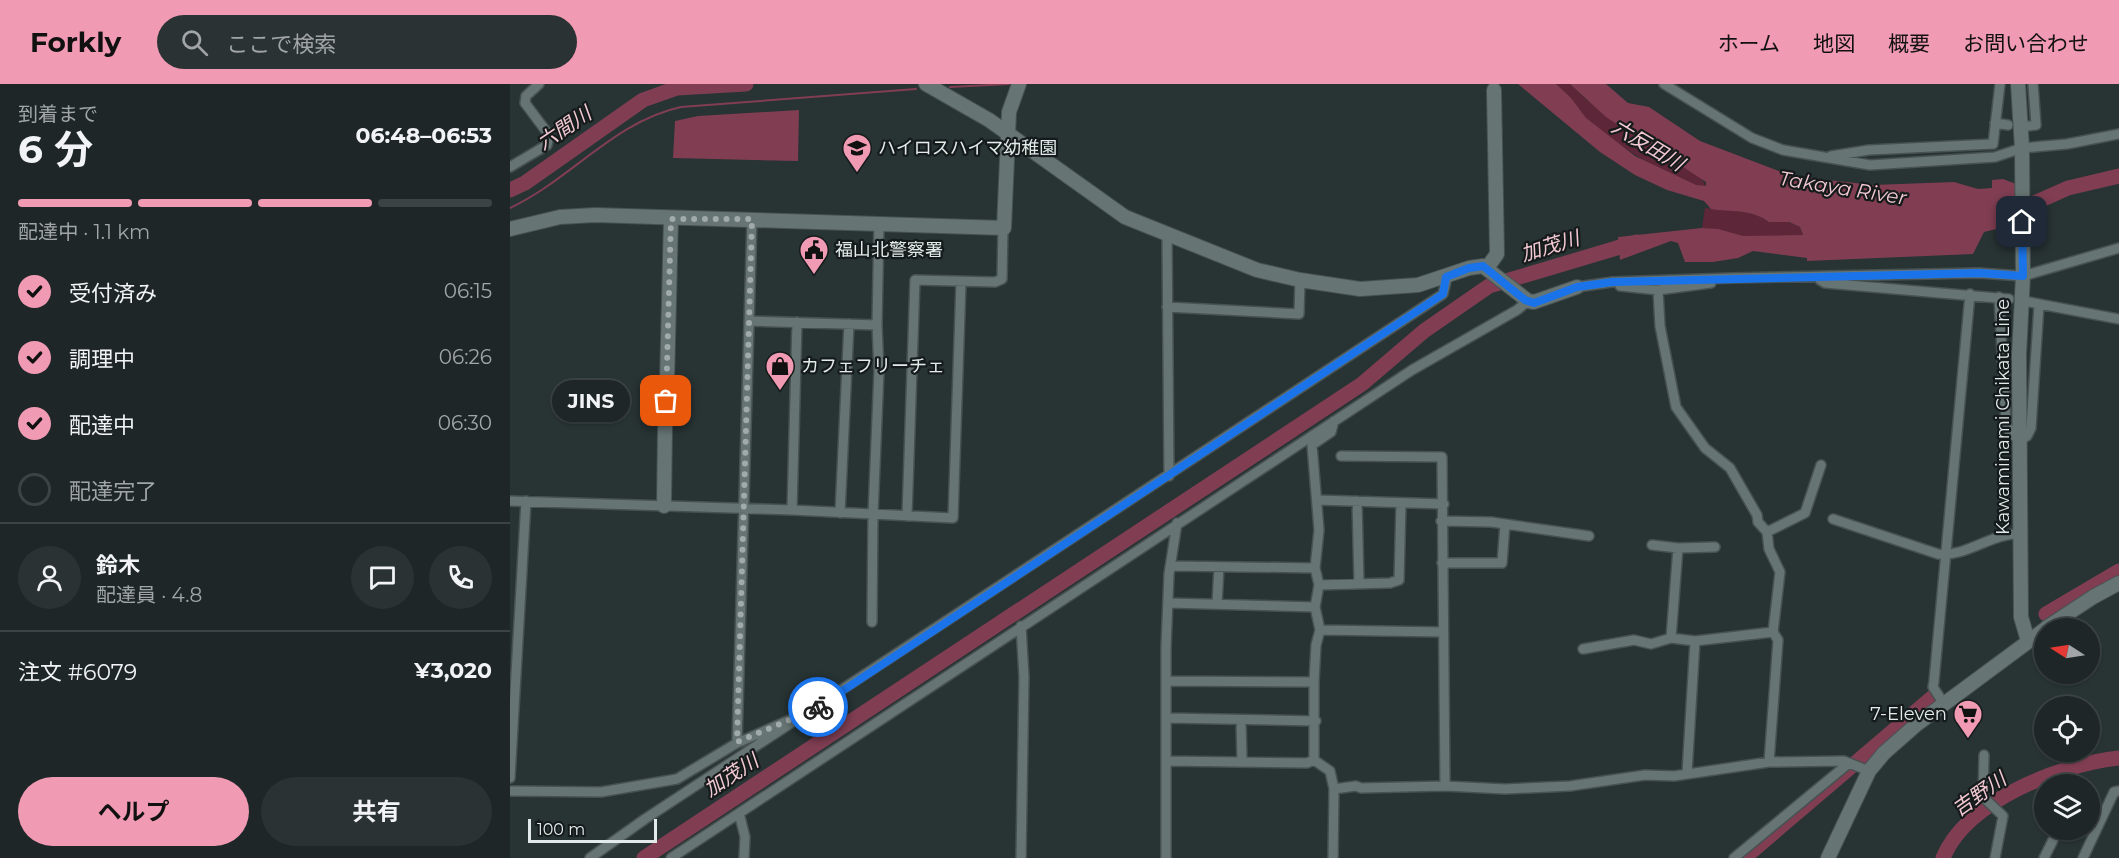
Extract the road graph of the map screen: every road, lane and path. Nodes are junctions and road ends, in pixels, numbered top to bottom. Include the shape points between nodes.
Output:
1 (539, 84) edge
2 (926, 84) edge
3 (1019, 84) edge
4 (1664, 84) edge
5 (2000, 84) edge
6 (2018, 84) edge
7 (2033, 84) edge
8 (1494, 87) edge
9 (1995, 123) junction
10 (2008, 125) dead end
11 (2028, 126) dead end
12 (1009, 134) junction
13 (2119, 134) edge
14 (2022, 153) junction
15 (1815, 158) junction
16 (510, 167) edge
17 (671, 219) junction
18 (752, 219) junction
19 (879, 224) junction
20 (1003, 228) junction
21 (510, 229) edge
22 (1167, 234) junction
23 (2119, 248) edge
24 (1488, 269) junction
25 (2023, 270) junction
26 (1446, 277) junction
27 (1731, 278) junction
28 (1818, 278) junction
29 (1300, 280) junction
30 (961, 282) junction
31 (1612, 282) junction
32 (1577, 287) joint
33 (1658, 290) junction
34 (1970, 294) junction
35 (1526, 300) junction
36 (2029, 302) dead end
37 (2038, 305) junction
38 (1167, 307) junction
39 (2119, 319) edge
40 (750, 321) junction
41 (796, 322) junction
42 (849, 324) junction
43 (877, 325) junction
44 (1334, 421) junction
45 (2020, 440) junction
46 (1341, 456) dead end
47 (1821, 465) dead end
48 (1169, 476) junction
49 (510, 501) edge
50 (526, 501) junction
51 (1317, 501) junction
52 (1357, 501) junction
53 (1401, 503) junction
54 (1444, 504) junction
55 (664, 506) junction
56 (745, 510) junction
57 (792, 510) junction
58 (840, 513) junction
59 (873, 514) junction
60 (907, 516) junction
61 (1833, 519) dead end
62 (1441, 521) junction
63 (1177, 523) junction
64 (1505, 524) junction
65 (1767, 532) junction
66 (2021, 534) junction
67 (1589, 536) dead end
68 (1652, 545) dead end
69 (1715, 547) dead end
70 (1678, 548) junction
71 (1946, 555) junction
72 (1442, 563) junction
73 (1172, 566) junction
74 (1219, 567) junction
75 (1314, 568) junction
76 (1359, 582) junction
77 (2119, 584) edge
78 (1319, 585) junction
79 (1168, 603) junction
80 (1217, 604) junction
81 (1315, 606) junction
82 (2062, 618) edge
83 (872, 622) dead end
84 (1021, 626) junction
85 (1320, 630) junction
86 (1443, 632) junction
87 (1773, 632) junction
88 (2034, 637) edge
89 (1671, 638) junction
90 (1695, 641) junction
91 (2028, 641) junction
92 (1584, 649) dead end
93 (1166, 681) junction
94 (1314, 682) junction
95 (1944, 704) junction
96 (1167, 718) junction
97 (1241, 721) junction
98 (1316, 721) junction
99 (796, 722) junction
100 (737, 742) junction
101 (1984, 755) dead end
102 (1314, 760) junction
103 (1167, 761) junction
104 (1242, 761) junction
105 (1769, 762) junction
106 (1857, 766) junction
107 (1687, 773) junction
108 (510, 778) edge
109 (1445, 786) junction
110 (1334, 789) junction
111 (510, 791) edge
112 (2119, 791) edge
113 (739, 813) junction
114 (2053, 840) edge
115 (591, 858) edge
116 (671, 858) edge
117 (744, 858) edge
118 (1021, 858) edge
119 (1166, 858) edge
120 (1333, 858) edge
121 (1734, 858) edge
122 (1828, 858) edge
123 (1995, 858) edge
124 (2044, 858) edge
125 (2083, 858) edge

1 - 16 street via 526,96 525,103 549,135 547,145
2 - 12 street
3 - 12 street via 1009,112
4 - 15 street via 1752,138
5 - 9 street
6 - 14 street, Kawaminami Chikata Line
7 - 11 street via 2036,125
8 - 24 street via 1497,254
9 - 10 street
9 - 15 street via 1993,144 1869,150 1833,157 1818,154
12 - 20 street
12 - 22 street via 1125,217
13 - 14 street
14 - 15 street via 1870,165
14 - 25 street, Kawaminami Chikata Line
17 - 18 street
17 - 21 street via 560,217
17 - 55 street
18 - 19 street
18 - 40 street
19 - 20 street
19 - 43 street
20 - 30 street via 1002,279
22 - 29 street via 1257,270
22 - 38 street
23 - 25 street
24 - 26 street via 1469,268
24 - 35 street
25 - 28 street
25 - 45 street, Kawaminami Chikata Line
26 - 29 street via 1418,285 1360,289
26 - 48 street via 1443,294
27 - 28 street
27 - 31 street
27 - 33 street via 1707,285
28 - 34 street via 1834,284
29 - 38 street via 1299,315
30 - 60 street via 953,518
30 - 60 street via 915,280
31 - 32 street
31 - 33 street
32 - 35 street via 1534,303
33 - 65 street via 1660,326 1676,407 1706,448 1730,468
34 - 45 street via 2004,298 2006,424
34 - 71 street
35 - 44 street via 1517,310
36 - 37 street
37 - 39 street
37 - 45 street via 2031,428
38 - 48 street
40 - 41 street
40 - 56 street
41 - 42 street
41 - 57 street
42 - 43 street
42 - 58 street
43 - 59 street
44 - 51 street via 1331,432 1312,445
44 - 63 street
45 - 66 street, Kawaminami Chikata Line
46 - 54 street via 1442,457
47 - 65 street via 1805,513
48 - 99 street
49 - 50 street
50 - 55 street
50 - 108 street
51 - 52 street
51 - 75 street via 1319,530
52 - 53 street
52 - 76 street
53 - 54 street
53 - 76 street via 1399,580
54 - 62 street
55 - 56 street
56 - 57 street
56 - 100 street
57 - 58 street
58 - 59 street
59 - 60 street
59 - 83 street
61 - 71 street
62 - 64 street
62 - 72 street
63 - 73 street
63 - 84 street
64 - 67 street
64 - 72 street via 1502,563
65 - 87 street via 1769,549 1780,572
66 - 71 street via 2004,535
66 - 91 street, Kawaminami Chikata Line via 2021,617
68 - 70 street
69 - 70 street
70 - 89 street
71 - 95 street via 1934,687
72 - 86 street
73 - 74 street
73 - 79 street
74 - 75 street
74 - 80 street
75 - 78 street
76 - 78 street
77 - 82 street
78 - 81 street
79 - 80 street
79 - 93 street
80 - 81 street
81 - 85 street
84 - 113 street
84 - 118 street
85 - 86 street
85 - 94 street
86 - 109 street
87 - 90 street
87 - 105 street via 1778,640
88 - 91 street
89 - 90 street
89 - 92 street via 1651,644 1634,640
90 - 107 street
91 - 95 street
93 - 94 street
93 - 96 street
94 - 98 street
95 - 106 street
96 - 97 street
96 - 103 street
97 - 98 street
97 - 104 street
98 - 102 street
99 - 100 street via 792,719
99 - 115 street
100 - 111 street via 677,779 601,792
101 - 123 street via 1983,796 2002,816
102 - 104 street
102 - 110 street via 1330,771
103 - 104 street
103 - 119 street
105 - 106 street
105 - 107 street
106 - 121 street
106 - 122 street
107 - 109 street via 1570,786
109 - 110 street
110 - 120 street
112 - 125 street via 2115,792
113 - 116 street
113 - 117 street via 746,837
114 - 124 street

